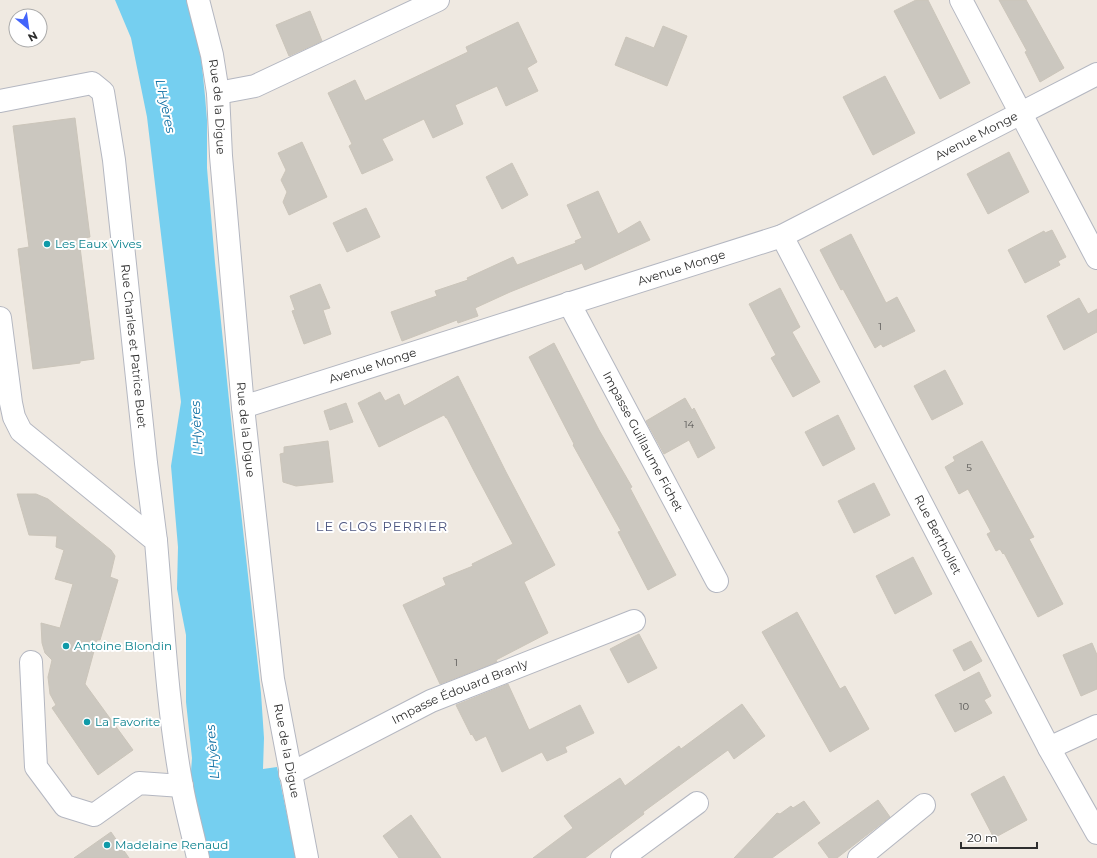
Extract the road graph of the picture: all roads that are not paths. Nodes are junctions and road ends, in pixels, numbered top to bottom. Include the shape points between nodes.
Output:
1 (198, 0) edge
2 (438, 0) edge
3 (961, 0) edge
4 (1097, 74) edge
5 (218, 93) junction
6 (0, 101) edge
7 (1020, 113) junction
8 (782, 236) junction
9 (1097, 258) edge
10 (569, 303) junction
11 (0, 318) edge
12 (5, 403) edge
13 (243, 407) junction
14 (156, 540) junction
15 (717, 581) dead end
16 (634, 621) dead end
17 (31, 662) dead end
18 (1097, 726) edge
19 (1049, 748) junction
20 (290, 774) junction
21 (182, 786) junction
22 (697, 803) dead end
23 (924, 805) dead end
24 (1097, 833) edge
25 (198, 858) edge
26 (307, 858) edge
27 (622, 858) edge
28 (859, 858) edge

1 - 5 street, Rue de la Digue via 212,55
2 - 5 street via 255,86
3 - 7 street
4 - 7 street, Avenue Monge
5 - 13 street, Rue de la Digue via 221,156
6 - 14 street, Rue Charles et Patrice Buet via 92,83 103,92 114,160
7 - 8 street, Avenue Monge
7 - 9 street
8 - 10 street, Avenue Monge
8 - 19 street, Rue Berthollet
10 - 13 street, Avenue Monge
10 - 15 street, Impasse Guillaume Fichet
11 - 12 street
12 - 14 street via 21,431
13 - 20 street, Rue de la Digue via 272,679
14 - 21 street, Rue Charles et Patrice Buet via 167,675
16 - 20 street, Impasse Édouard Branly via 431,701
17 - 21 street via 36,767 65,806 94,815 139,783
18 - 19 street
19 - 24 street, Rue Berthollet
20 - 26 street, Rue de la Digue
21 - 25 street, Rue Charles et Patrice Buet
22 - 27 street
23 - 28 street

